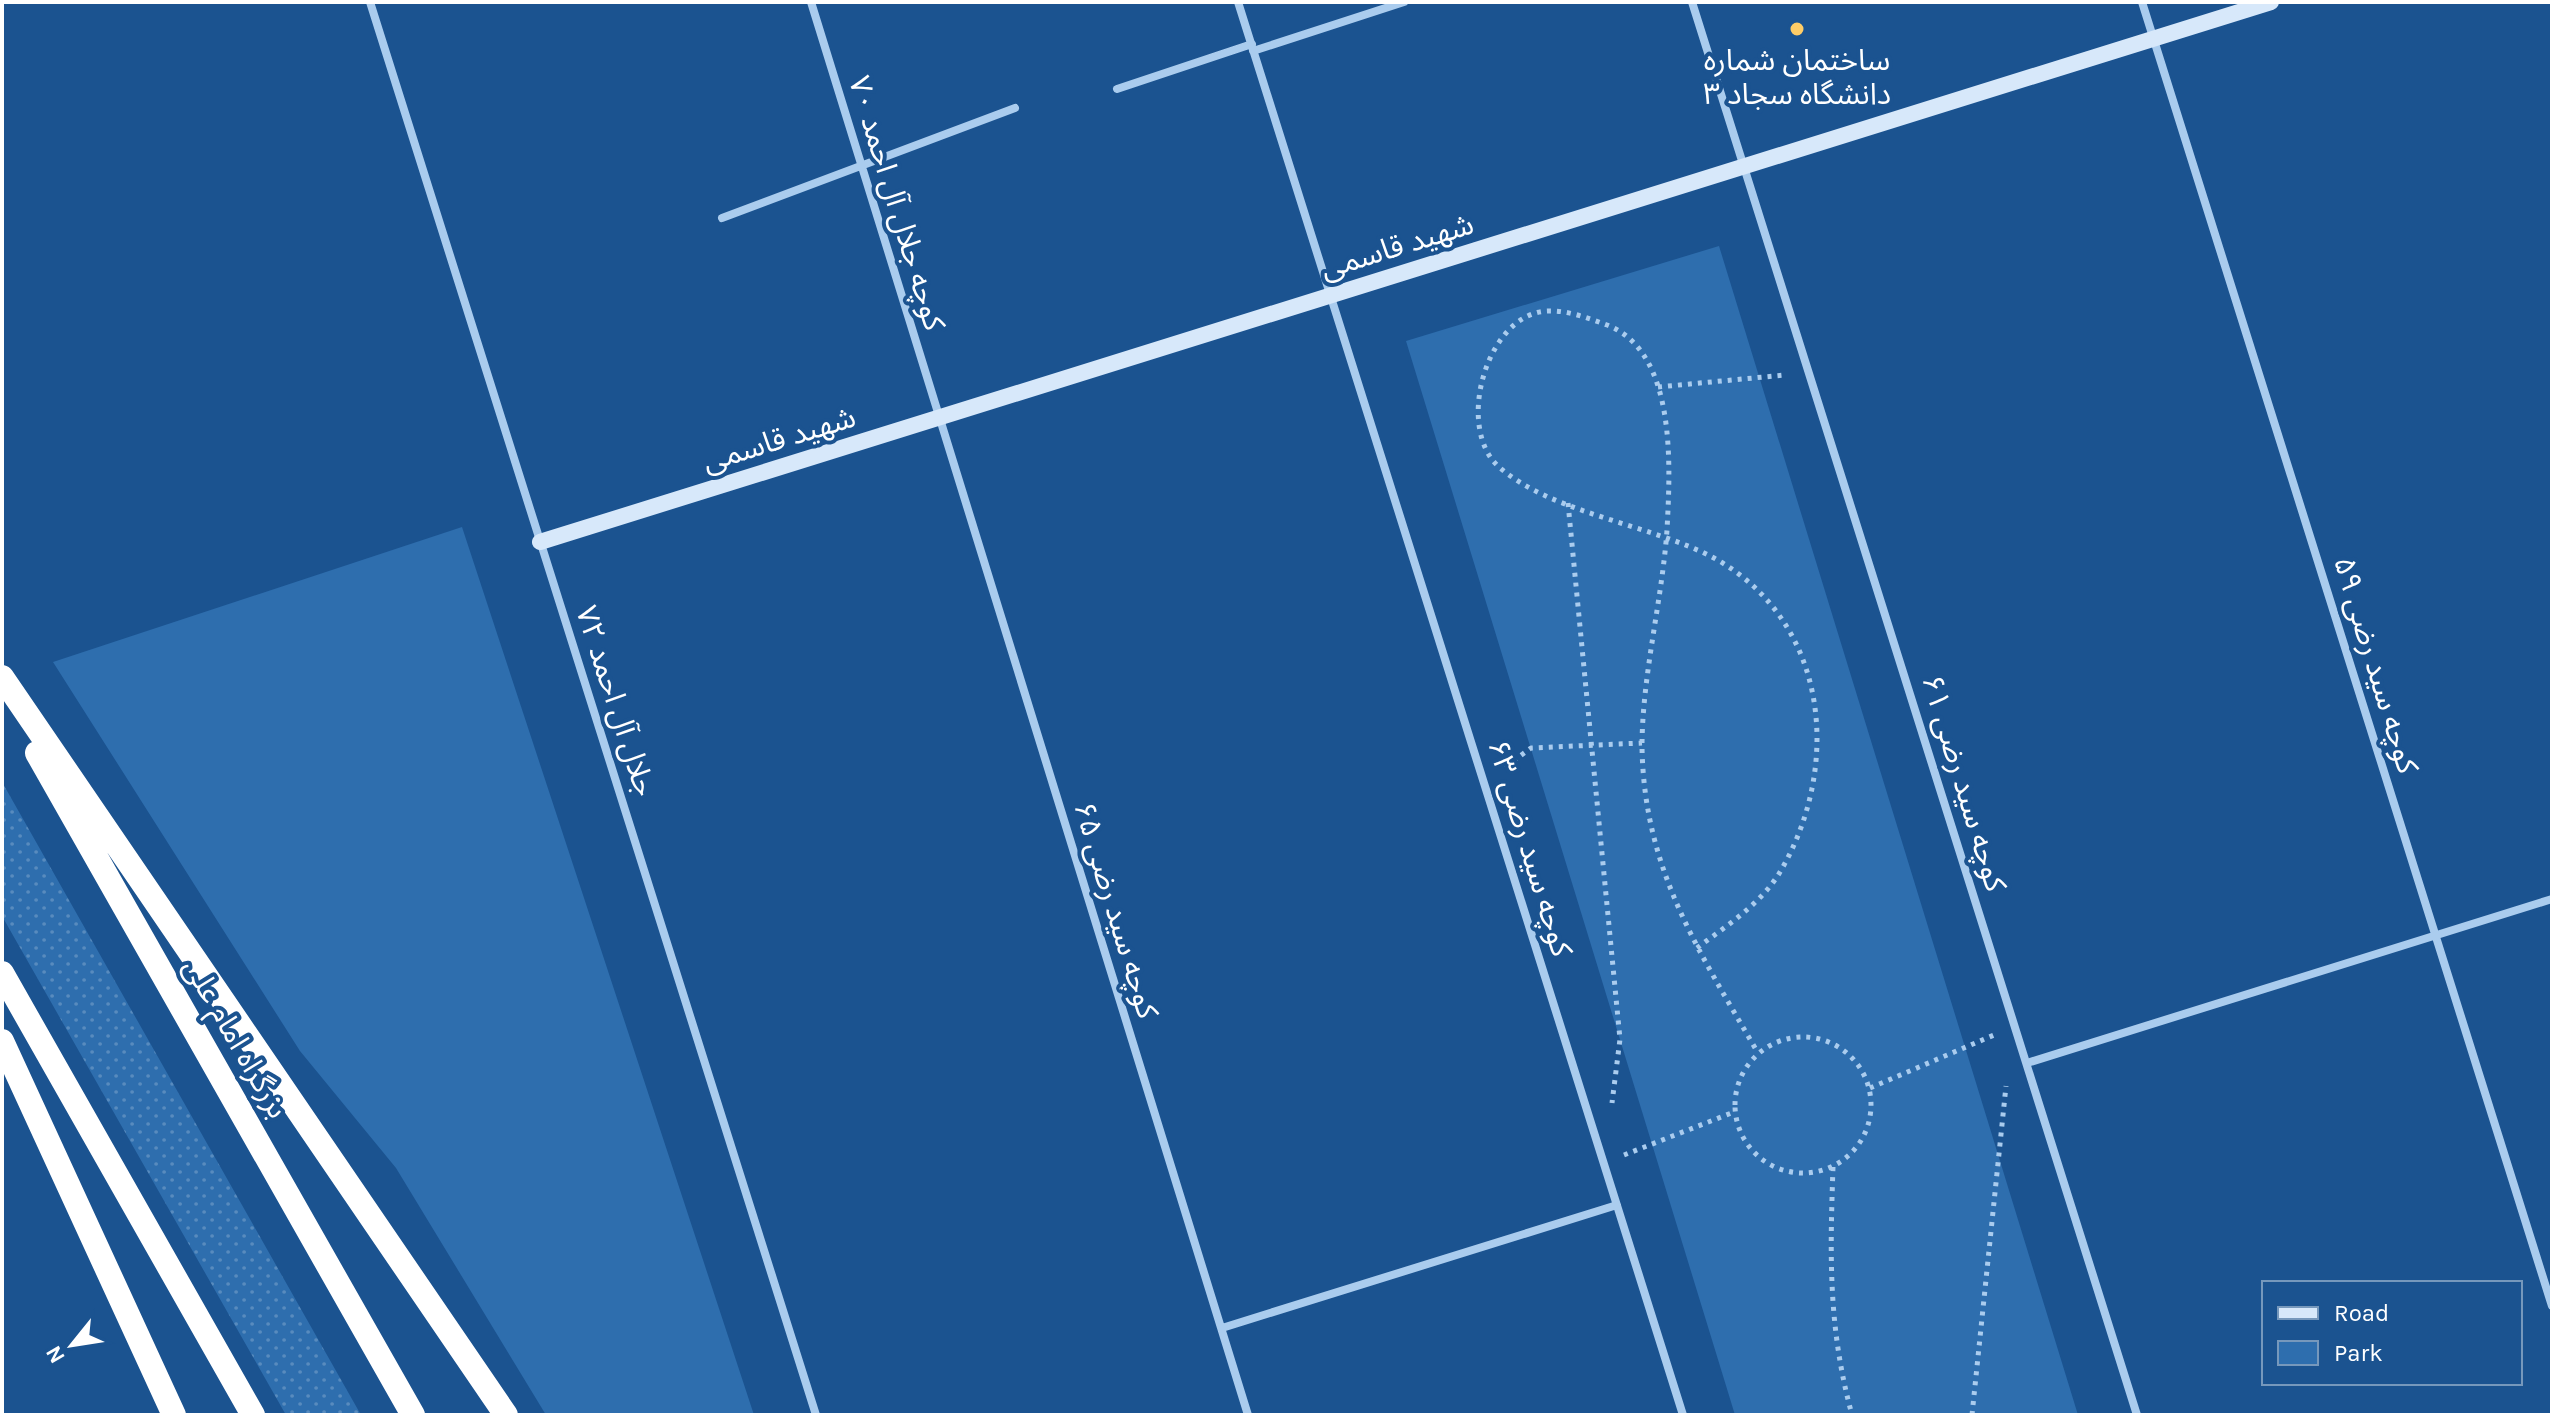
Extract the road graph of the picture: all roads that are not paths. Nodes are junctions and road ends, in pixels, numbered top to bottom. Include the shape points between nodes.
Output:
1 (370, 2) edge
2 (811, 2) edge
3 (1238, 2) edge
4 (1404, 2) edge
5 (1692, 2) edge
6 (2142, 2) edge
7 (2271, 2) edge
8 (2154, 38) junction
9 (1252, 47) junction
10 (1117, 89) dead end
11 (1015, 108) dead end
12 (861, 166) junction
13 (1745, 166) junction
14 (722, 218) dead end
15 (1331, 296) junction
16 (938, 419) junction
17 (540, 542) junction
18 (2, 677) edge
19 (2, 693) edge
20 (2552, 899) edge
21 (2435, 936) junction
22 (2, 973) edge
23 (2, 1041) edge
24 (2027, 1063) junction
25 (1617, 1205) junction
26 (2552, 1306) edge
27 (1222, 1328) junction
28 (174, 1415) edge
29 (253, 1415) edge
30 (413, 1415) edge
31 (506, 1415) edge
32 (816, 1415) edge
33 (1248, 1415) edge
34 (1683, 1415) edge
35 (2137, 1415) edge

1 - 17 street, جلال آل احمد ۷۲
2 - 12 street, کوچه جلال آل احمد ۷۰
3 - 9 street, کوچه سید رضی ۶۳
4 - 9 street
5 - 13 street, کوچه سید رضی ۶۱
6 - 8 street, کوچه سید رضی ۵۹
7 - 8 street, شهید قاسمی
8 - 13 street, شهید قاسمی
8 - 21 street, کوچه سید رضی ۵۹
9 - 10 street
9 - 15 street, کوچه سید رضی ۶۳
11 - 12 street
12 - 14 street
12 - 16 street, کوچه جلال آل احمد ۷۰
13 - 15 street, شهید قاسمی
13 - 24 street, کوچه سید رضی ۶۱
15 - 16 street, شهید قاسمی
15 - 25 street, کوچه سید رضی ۶۳
16 - 17 street, شهید قاسمی
16 - 27 street, کوچه سید رضی ۶۵
17 - 32 street, جلال آل احمد ۷۲
18 - 31 highway
19 - 30 highway, بزرگراه امام علی
20 - 21 street
21 - 24 street
21 - 26 street, کوچه سید رضی ۵۹
22 - 29 highway
23 - 28 highway
24 - 35 street, کوچه سید رضی ۶۱
25 - 27 street
25 - 34 street, کوچه سید رضی ۶۳
27 - 33 street, کوچه سید رضی ۶۵

